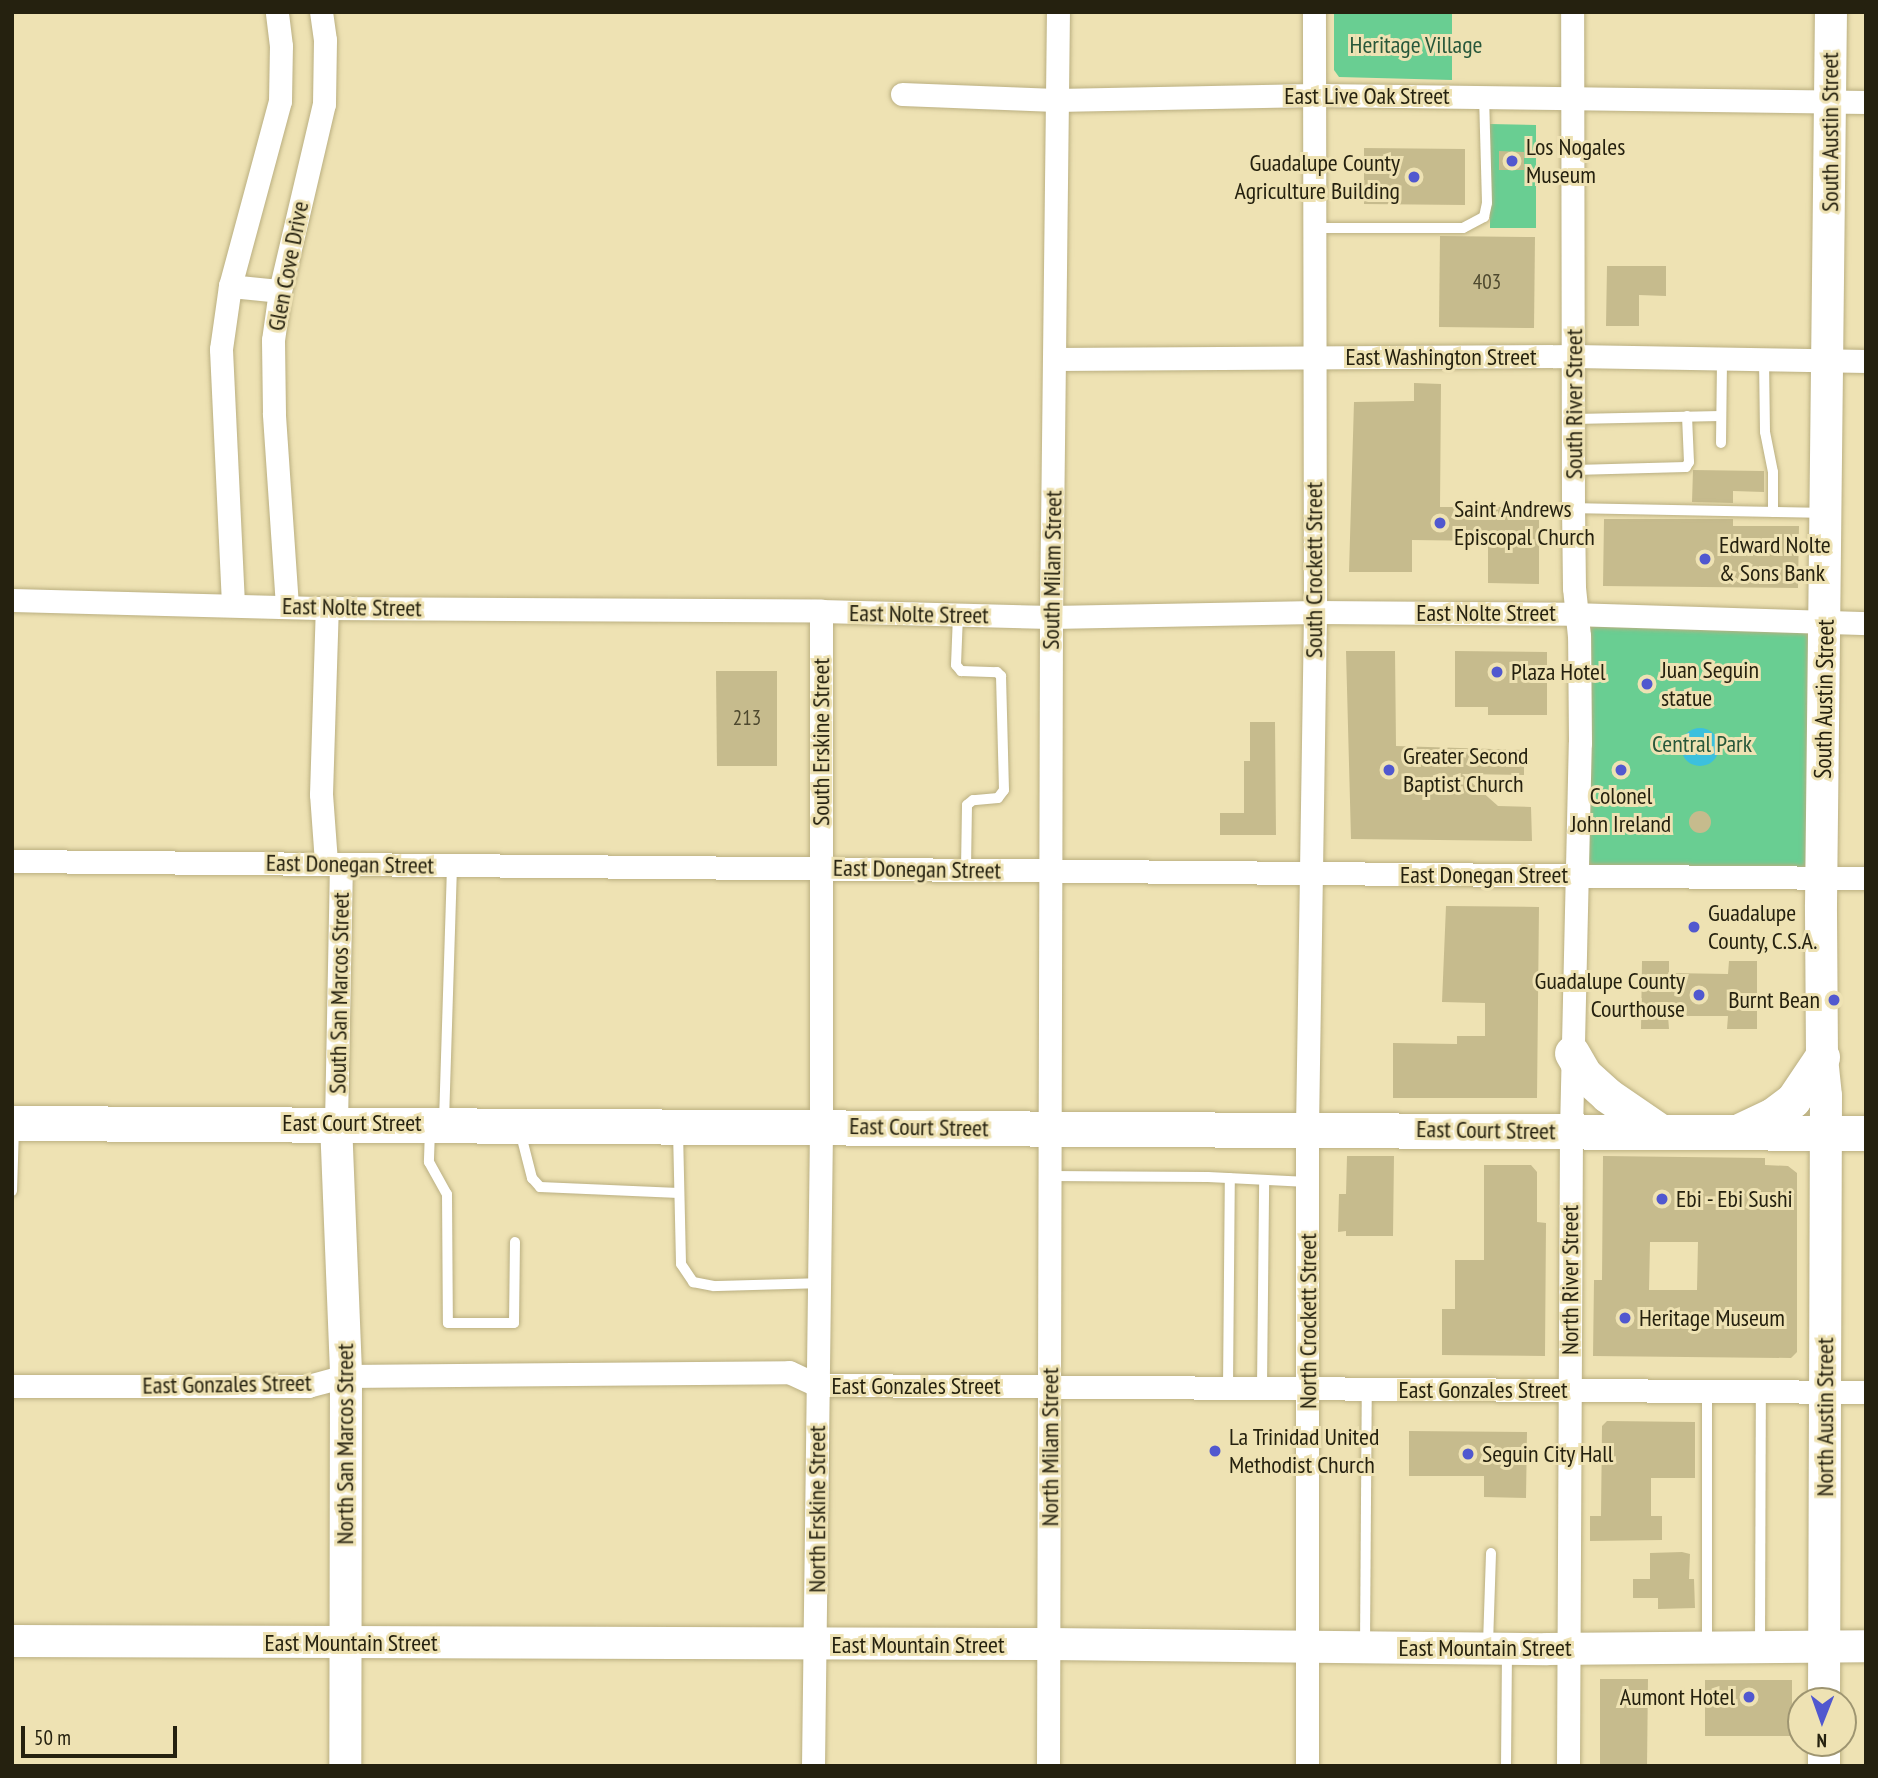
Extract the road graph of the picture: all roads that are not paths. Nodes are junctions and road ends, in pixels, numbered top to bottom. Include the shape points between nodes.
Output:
1 (277, 12) edge
2 (321, 12) edge
3 (1058, 12) edge
4 (1314, 12) edge
5 (1572, 12) edge
6 (1831, 12) edge
7 (902, 94) dead end
8 (1314, 95) junction
9 (1484, 97) junction
10 (1573, 98) junction
11 (1056, 100) junction
12 (1831, 102) junction
13 (1866, 102) edge
14 (1314, 228) junction
15 (230, 286) junction
16 (280, 291) junction
17 (1574, 356) junction
18 (1314, 357) junction
19 (1054, 359) junction
20 (1722, 359) junction
21 (1764, 360) junction
22 (1828, 361) junction
23 (1866, 361) edge
24 (1687, 416) junction
25 (1721, 416) junction
26 (1574, 419) junction
27 (1721, 443) dead end
28 (1574, 470) junction
29 (1573, 508) junction
30 (1773, 512) junction
31 (1827, 513) junction
32 (12, 600) edge
33 (233, 604) junction
34 (287, 606) junction
35 (327, 608) junction
36 (821, 611) junction
37 (1315, 612) junction
38 (1575, 614) junction
39 (958, 615) junction
40 (1051, 617) junction
41 (1866, 623) edge
42 (1825, 624) junction
43 (12, 861) edge
44 (333, 862) junction
45 (452, 865) junction
46 (820, 867) junction
47 (966, 870) junction
48 (1050, 872) junction
49 (1310, 873) junction
50 (1577, 875) junction
51 (1821, 877) junction
52 (1866, 878) edge
53 (1573, 1053) junction
54 (1822, 1057) junction
55 (13, 1123) edge
56 (336, 1123) junction
57 (437, 1123) junction
58 (519, 1124) junction
59 (678, 1125) junction
60 (821, 1126) junction
61 (1049, 1128) junction
62 (1307, 1128) junction
63 (1571, 1131) junction
64 (1661, 1132) junction
65 (1737, 1132) junction
66 (1825, 1133) junction
67 (1866, 1133) edge
68 (1049, 1176) junction
69 (1230, 1178) junction
70 (1264, 1180) junction
71 (1308, 1182) junction
72 (12, 1191) edge
73 (679, 1193) junction
74 (515, 1242) dead end
75 (819, 1283) junction
76 (346, 1376) junction
77 (817, 1385) junction
78 (12, 1386) edge
79 (1051, 1387) junction
80 (1228, 1388) junction
81 (1262, 1388) junction
82 (1309, 1389) junction
83 (1367, 1389) junction
84 (1569, 1391) junction
85 (1707, 1392) junction
86 (1761, 1392) junction
87 (1825, 1392) junction
88 (1866, 1392) edge
89 (1491, 1553) dead end
90 (12, 1642) edge
91 (345, 1643) junction
92 (1048, 1644) junction
93 (817, 1645) junction
94 (1824, 1646) junction
95 (1866, 1646) edge
96 (1707, 1647) junction
97 (1759, 1647) junction
98 (1306, 1648) junction
99 (1365, 1648) junction
100 (1498, 1648) junction
101 (1569, 1649) junction
102 (1824, 1687) edge
103 (345, 1766) edge
104 (813, 1766) edge
105 (1048, 1766) edge
106 (1307, 1766) edge
107 (1506, 1766) edge
108 (1568, 1766) edge

1 - 15 street, Glen Cove Drive via 280,101
2 - 16 street, Glen Cove Drive via 324,104
3 - 11 street, South Milam Street
4 - 8 street, South Crockett Street
5 - 10 street, South River Street
6 - 12 street, South Austin Street
7 - 11 street, East Live Oak Street
8 - 9 street, East Live Oak Street
8 - 11 street, East Live Oak Street
8 - 14 street, South Crockett Street
9 - 10 street, East Live Oak Street
9 - 14 lane via 1483,217 1463,228
10 - 12 street, East Live Oak Street
10 - 17 street, South River Street
11 - 19 street, South Milam Street
12 - 13 street, East Live Oak Street
12 - 22 street, South Austin Street
14 - 18 street, South Crockett Street
15 - 16 street
15 - 33 street, Glen Cove Drive via 221,349
16 - 34 street, Glen Cove Drive via 273,340 274,413
17 - 18 street, East Washington Street
17 - 20 street, East Washington Street
17 - 26 street, South River Street
18 - 19 street, East Washington Street
18 - 37 street, South Crockett Street
19 - 40 street, South Milam Street
20 - 21 street, East Washington Street
20 - 25 lane
21 - 22 street, East Washington Street
21 - 30 lane
22 - 23 street, East Washington Street
22 - 31 street, South Austin Street
24 - 25 lane
24 - 26 lane
24 - 28 lane via 1686,467
25 - 27 lane
26 - 28 street, South River Street
28 - 29 street, South River Street
29 - 30 lane
29 - 38 street, South River Street
30 - 31 lane
31 - 42 street, South Austin Street
32 - 33 street, East Nolte Street
33 - 34 street, East Nolte Street
34 - 35 street, East Nolte Street
35 - 36 street, East Nolte Street
35 - 44 street, South San Marcos Street via 321,794
36 - 39 street, East Nolte Street
36 - 46 street, South Erskine Street
37 - 38 street, East Nolte Street
37 - 40 street, East Nolte Street
37 - 49 street, South Crockett Street
38 - 42 street, East Nolte Street
38 - 50 street, South River Street via 1579,636
39 - 40 street, East Nolte Street
39 - 47 lane via 956,665 961,671 1001,676 1004,790 998,798 973,800 967,805
40 - 48 street, South Milam Street
41 - 42 street, East Nolte Street
42 - 51 street, South Austin Street
43 - 44 street, East Donegan Street
44 - 45 street, East Donegan Street
44 - 56 street, South San Marcos Street
45 - 46 street, East Donegan Street
45 - 57 lane
46 - 47 street, East Donegan Street
46 - 60 street, South Erskine Street
47 - 48 street, East Donegan Street
48 - 49 street, East Donegan Street
48 - 61 street, South Milam Street
49 - 50 street, East Donegan Street
49 - 62 street, South Crockett Street
50 - 51 street, East Donegan Street
50 - 53 street, South River Street
51 - 52 street, East Donegan Street
51 - 54 street, South Austin Street
53 - 63 street, South River Street
53 - 64 main road via 1584,1074 1607,1096
54 - 65 main road via 1793,1100
54 - 66 street, South Austin Street
55 - 56 main road, East Court Street
55 - 72 lane
56 - 57 main road, East Court Street
56 - 76 street, North San Marcos Street
57 - 58 main road, East Court Street
57 - 74 lane via 429,1162 447,1194 448,1323 514,1323
58 - 59 main road, East Court Street
58 - 73 lane via 524,1157 540,1187
59 - 60 main road, East Court Street
59 - 73 lane
60 - 61 main road, East Court Street
60 - 75 street, North Erskine Street
61 - 62 main road, East Court Street
61 - 68 street, North Milam Street
62 - 63 main road, East Court Street
62 - 71 street, North Crockett Street
63 - 64 main road, East Court Street
63 - 84 street, North River Street
64 - 65 main road, East Court Street
65 - 66 main road, East Court Street
66 - 67 main road, East Court Street
66 - 87 street, North Austin Street
68 - 69 lane
68 - 79 street, North Milam Street
69 - 70 lane
69 - 80 lane
70 - 71 lane
70 - 81 lane
71 - 82 street, North Crockett Street
73 - 75 lane via 681,1264 693,1282 714,1286
75 - 77 street, North Erskine Street
76 - 77 street, East Gonzales Street via 789,1372
76 - 78 street, East Gonzales Street via 309,1386
76 - 91 street, North San Marcos Street
77 - 79 street, East Gonzales Street
77 - 93 street, North Erskine Street
79 - 80 street, East Gonzales Street
79 - 92 street, North Milam Street
80 - 81 street, East Gonzales Street
81 - 82 street, East Gonzales Street
82 - 83 street, East Gonzales Street
82 - 98 street, North Crockett Street
83 - 84 street, East Gonzales Street
83 - 99 lane
84 - 85 street, East Gonzales Street
84 - 101 street, North River Street
85 - 86 street, East Gonzales Street
85 - 96 lane
86 - 87 street, East Gonzales Street
86 - 97 lane
87 - 88 street, East Gonzales Street
87 - 94 street, North Austin Street
89 - 100 lane
90 - 91 street, East Mountain Street
91 - 93 street, East Mountain Street
91 - 103 street, North San Marcos Street
92 - 93 street, East Mountain Street
92 - 98 street, East Mountain Street
92 - 105 street, North Milam Street
93 - 104 street, North Erskine Street
94 - 95 street, East Mountain Street
94 - 97 street, East Mountain Street
94 - 102 street, North Austin Street
96 - 97 street, East Mountain Street
96 - 101 street, East Mountain Street
98 - 99 street, East Mountain Street
98 - 106 street, North Crockett Street
99 - 100 street, East Mountain Street
100 - 101 street, East Mountain Street
100 - 107 lane
101 - 108 street, North River Street

